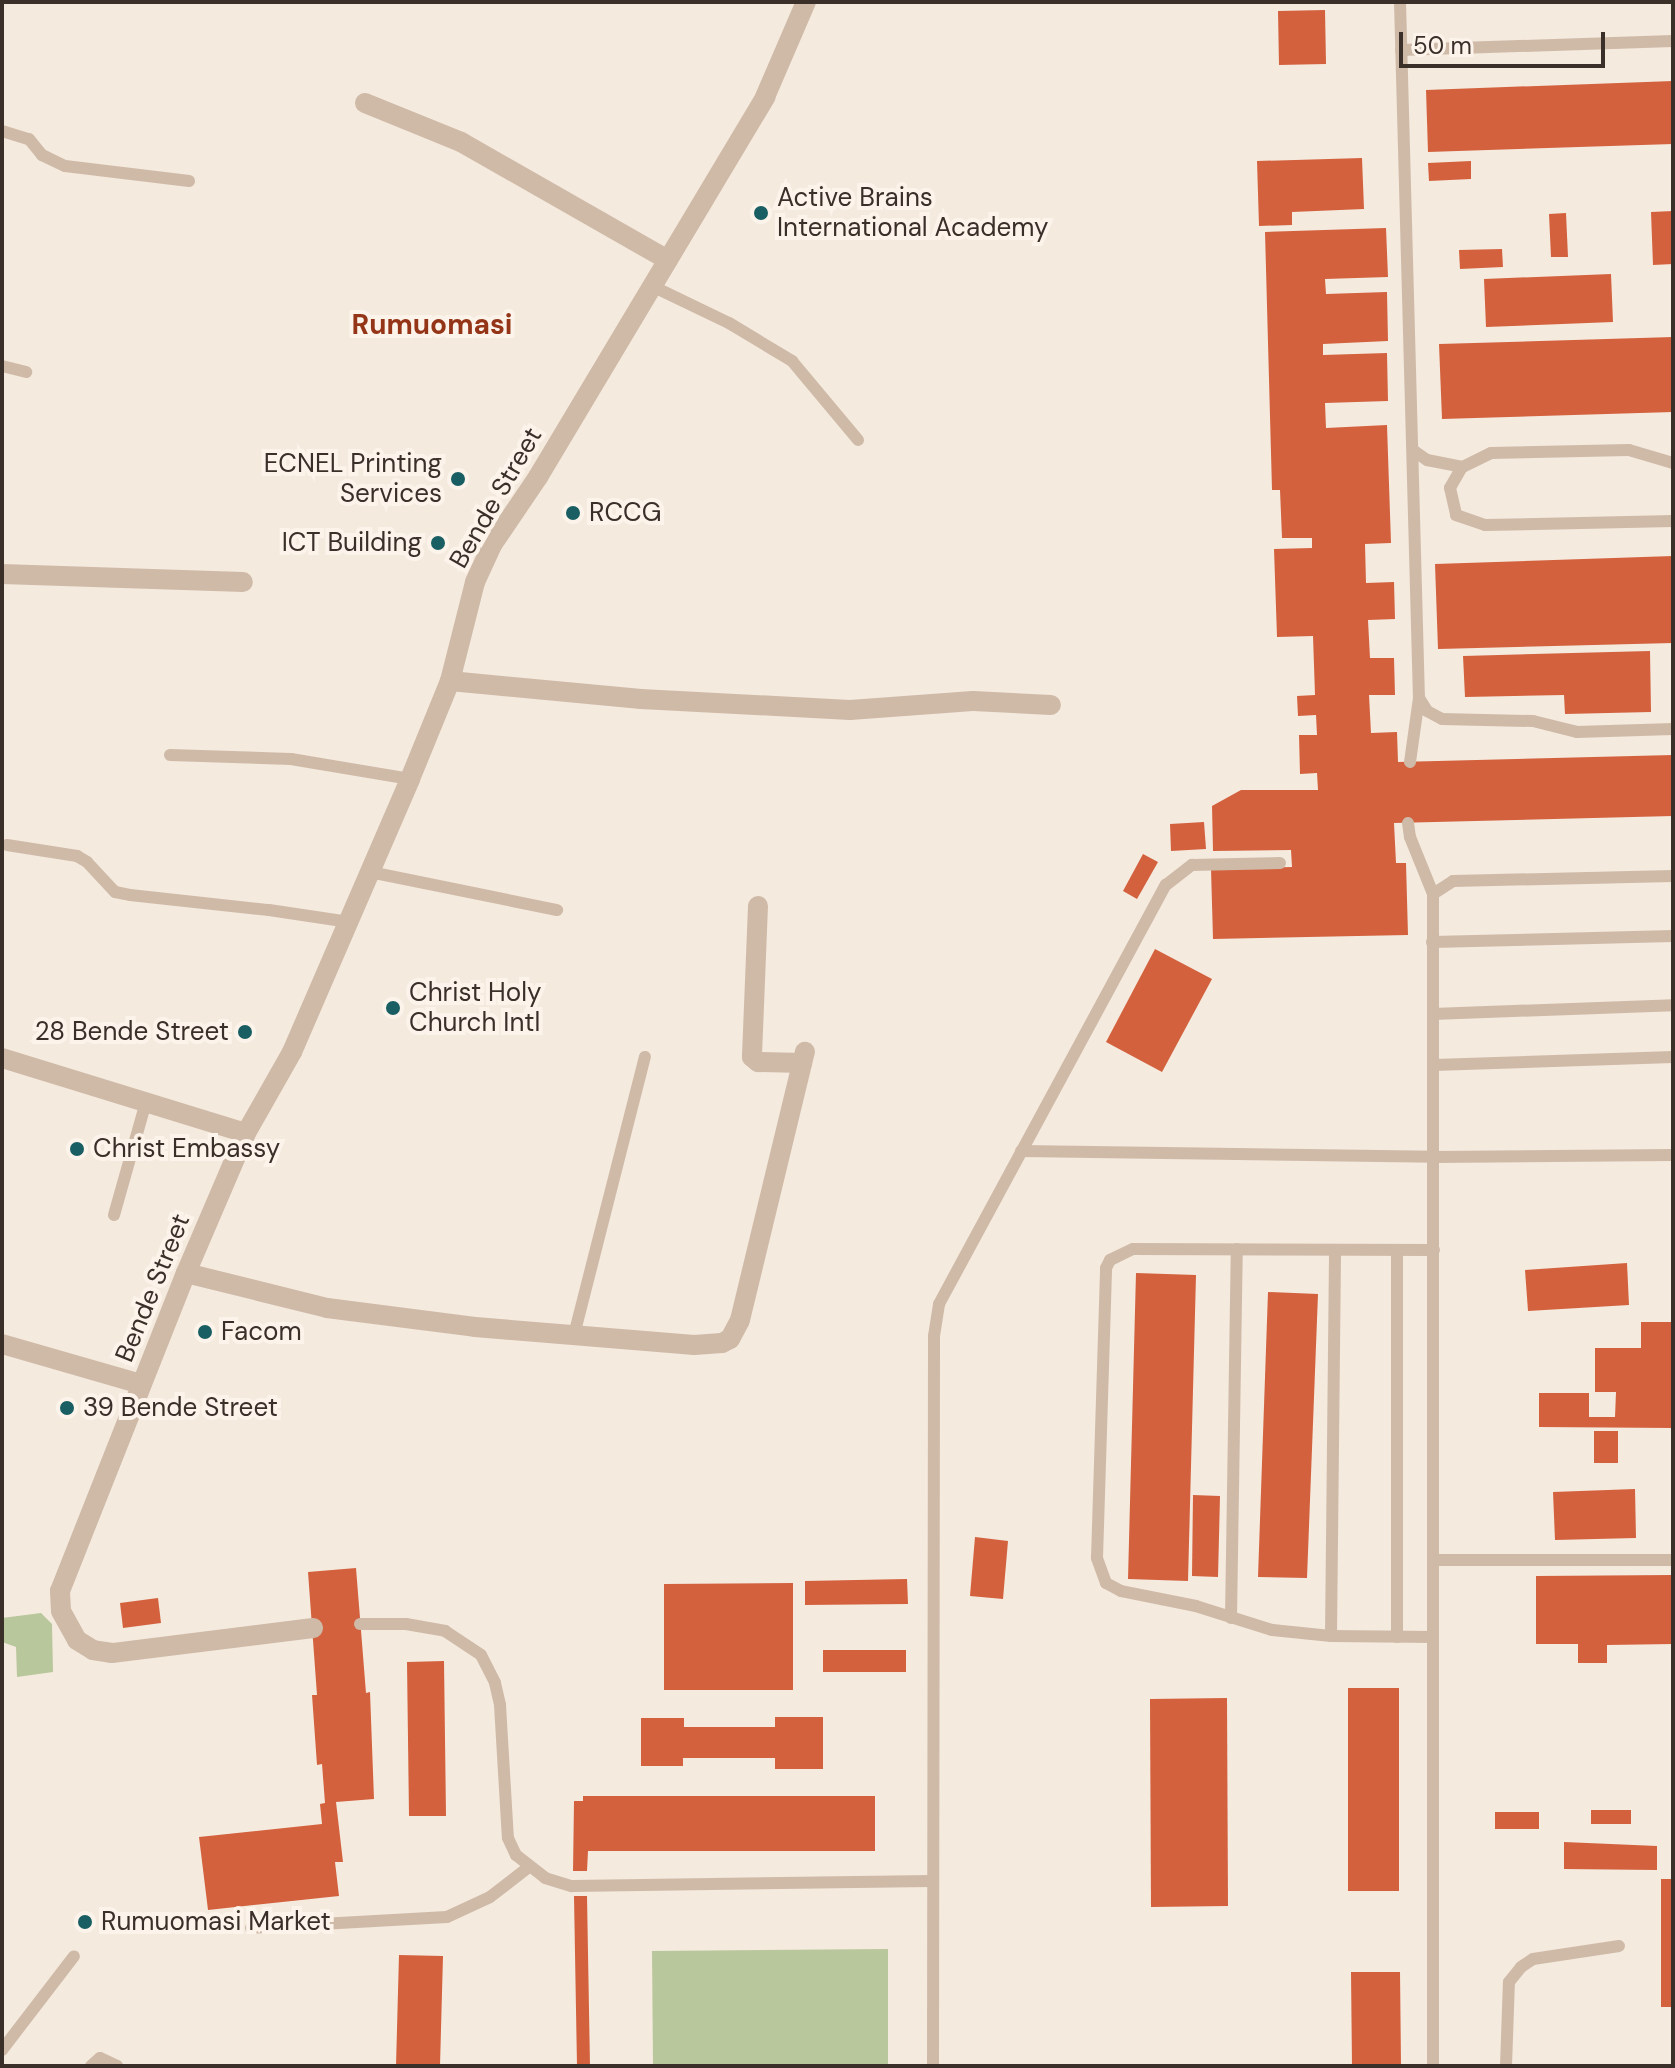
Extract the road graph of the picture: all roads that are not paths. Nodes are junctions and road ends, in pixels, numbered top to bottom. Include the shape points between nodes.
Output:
1 (806, 2) edge
2 (1400, 2) edge
3 (1673, 41) edge
4 (1401, 50) junction
5 (365, 103) dead end
6 (2, 131) edge
7 (189, 181) dead end
8 (668, 260) junction
9 (652, 286) junction
10 (2, 366) edge
11 (26, 372) dead end
12 (858, 440) dead end
13 (1414, 451) junction
14 (1673, 463) edge
15 (1462, 467) junction
16 (1673, 521) edge
17 (2, 574) edge
18 (243, 582) dead end
19 (450, 681) junction
20 (1419, 698) junction
21 (1051, 705) dead end
22 (1673, 729) edge
23 (170, 755) dead end
24 (1410, 762) dead end
25 (410, 779) junction
26 (1408, 823) dead end
27 (7, 845) dead end
28 (1280, 863) dead end
29 (370, 872) junction
30 (1673, 876) edge
31 (1433, 894) junction
32 (758, 906) dead end
33 (557, 910) dead end
34 (349, 922) junction
35 (1673, 936) edge
36 (1432, 942) junction
37 (1673, 1005) edge
38 (1433, 1014) junction
39 (645, 1057) dead end
40 (1673, 1057) edge
41 (2, 1058) edge
42 (1434, 1065) junction
43 (146, 1102) junction
44 (246, 1133) junction
45 (1021, 1151) junction
46 (1673, 1155) edge
47 (1434, 1157) junction
48 (114, 1215) dead end
49 (1237, 1249) junction
50 (1434, 1250) junction
51 (1335, 1251) junction
52 (1397, 1251) junction
53 (186, 1273) junction
54 (574, 1335) junction
55 (2, 1344) edge
56 (141, 1384) junction
57 (1434, 1560) junction
58 (1673, 1560) edge
59 (1231, 1618) junction
60 (360, 1624) dead end
61 (313, 1628) dead end
62 (1331, 1636) junction
63 (1397, 1637) junction
64 (1433, 1637) junction
65 (529, 1867) junction
66 (931, 1881) junction
67 (251, 1928) dead end
68 (1619, 1946) dead end
69 (74, 1956) dead end
70 (2, 2050) edge
71 (91, 2066) edge
72 (117, 2066) edge
73 (933, 2066) edge
74 (1433, 2066) edge
75 (1506, 2066) edge

1 - 8 street, Bende Street via 765,97
2 - 4 lane
3 - 4 lane
4 - 13 lane
5 - 8 street via 461,142
6 - 7 lane via 29,139 42,155 65,166
8 - 9 street, Bende Street
9 - 12 lane via 792,361
9 - 19 street, Bende Street via 492,545 475,582
10 - 11 lane
13 - 15 lane via 1427,460
13 - 20 lane
14 - 15 lane via 1629,450 1491,453
15 - 16 lane via 1450,488 1451,502 1456,515 1468,522
17 - 18 street
19 - 21 street via 641,699 850,710 973,701
19 - 25 street, Bende Street
20 - 22 lane via 1427,711 1442,719 1533,721 1577,732
20 - 24 lane
23 - 25 lane via 291,759
25 - 29 street, Bende Street
26 - 31 lane
27 - 34 lane via 77,856 115,892
28 - 45 lane via 1192,865 1166,885
29 - 33 lane
29 - 34 street, Bende Street
30 - 31 lane via 1453,881
31 - 36 lane
32 - 54 street via 752,1057 758,1062 803,1057 740,1320 730,1339 714,1345
34 - 44 street, Bende Street via 292,1052
35 - 36 lane
36 - 38 lane
37 - 38 lane
38 - 42 lane
39 - 54 lane
40 - 42 lane
41 - 43 street
42 - 47 lane
43 - 44 street
43 - 48 lane
44 - 53 street, Bende Street
45 - 47 lane
45 - 66 lane via 939,1304 934,1336
46 - 47 lane
47 - 50 lane
49 - 51 lane
49 - 59 lane
49 - 59 lane via 1133,1249 1110,1260 1106,1268 1097,1558 1106,1583 1121,1591
50 - 52 lane
50 - 57 lane
51 - 52 lane
51 - 62 lane
52 - 63 lane
53 - 54 street via 327,1308
53 - 56 street, Bende Street
55 - 56 street
56 - 61 street, Bende Street via 60,1591 61,1611 77,1640 112,1653
57 - 58 lane
57 - 64 lane
59 - 62 lane via 1272,1630
60 - 65 lane via 445,1631 481,1655 500,1705 508,1838
62 - 63 lane
63 - 64 lane
64 - 74 lane
65 - 66 lane via 572,1886
65 - 67 lane via 490,1897 447,1917
66 - 73 lane
68 - 75 lane via 1533,1959 1521,1967 1509,1982
69 - 70 lane
71 - 72 lane via 100,2058

